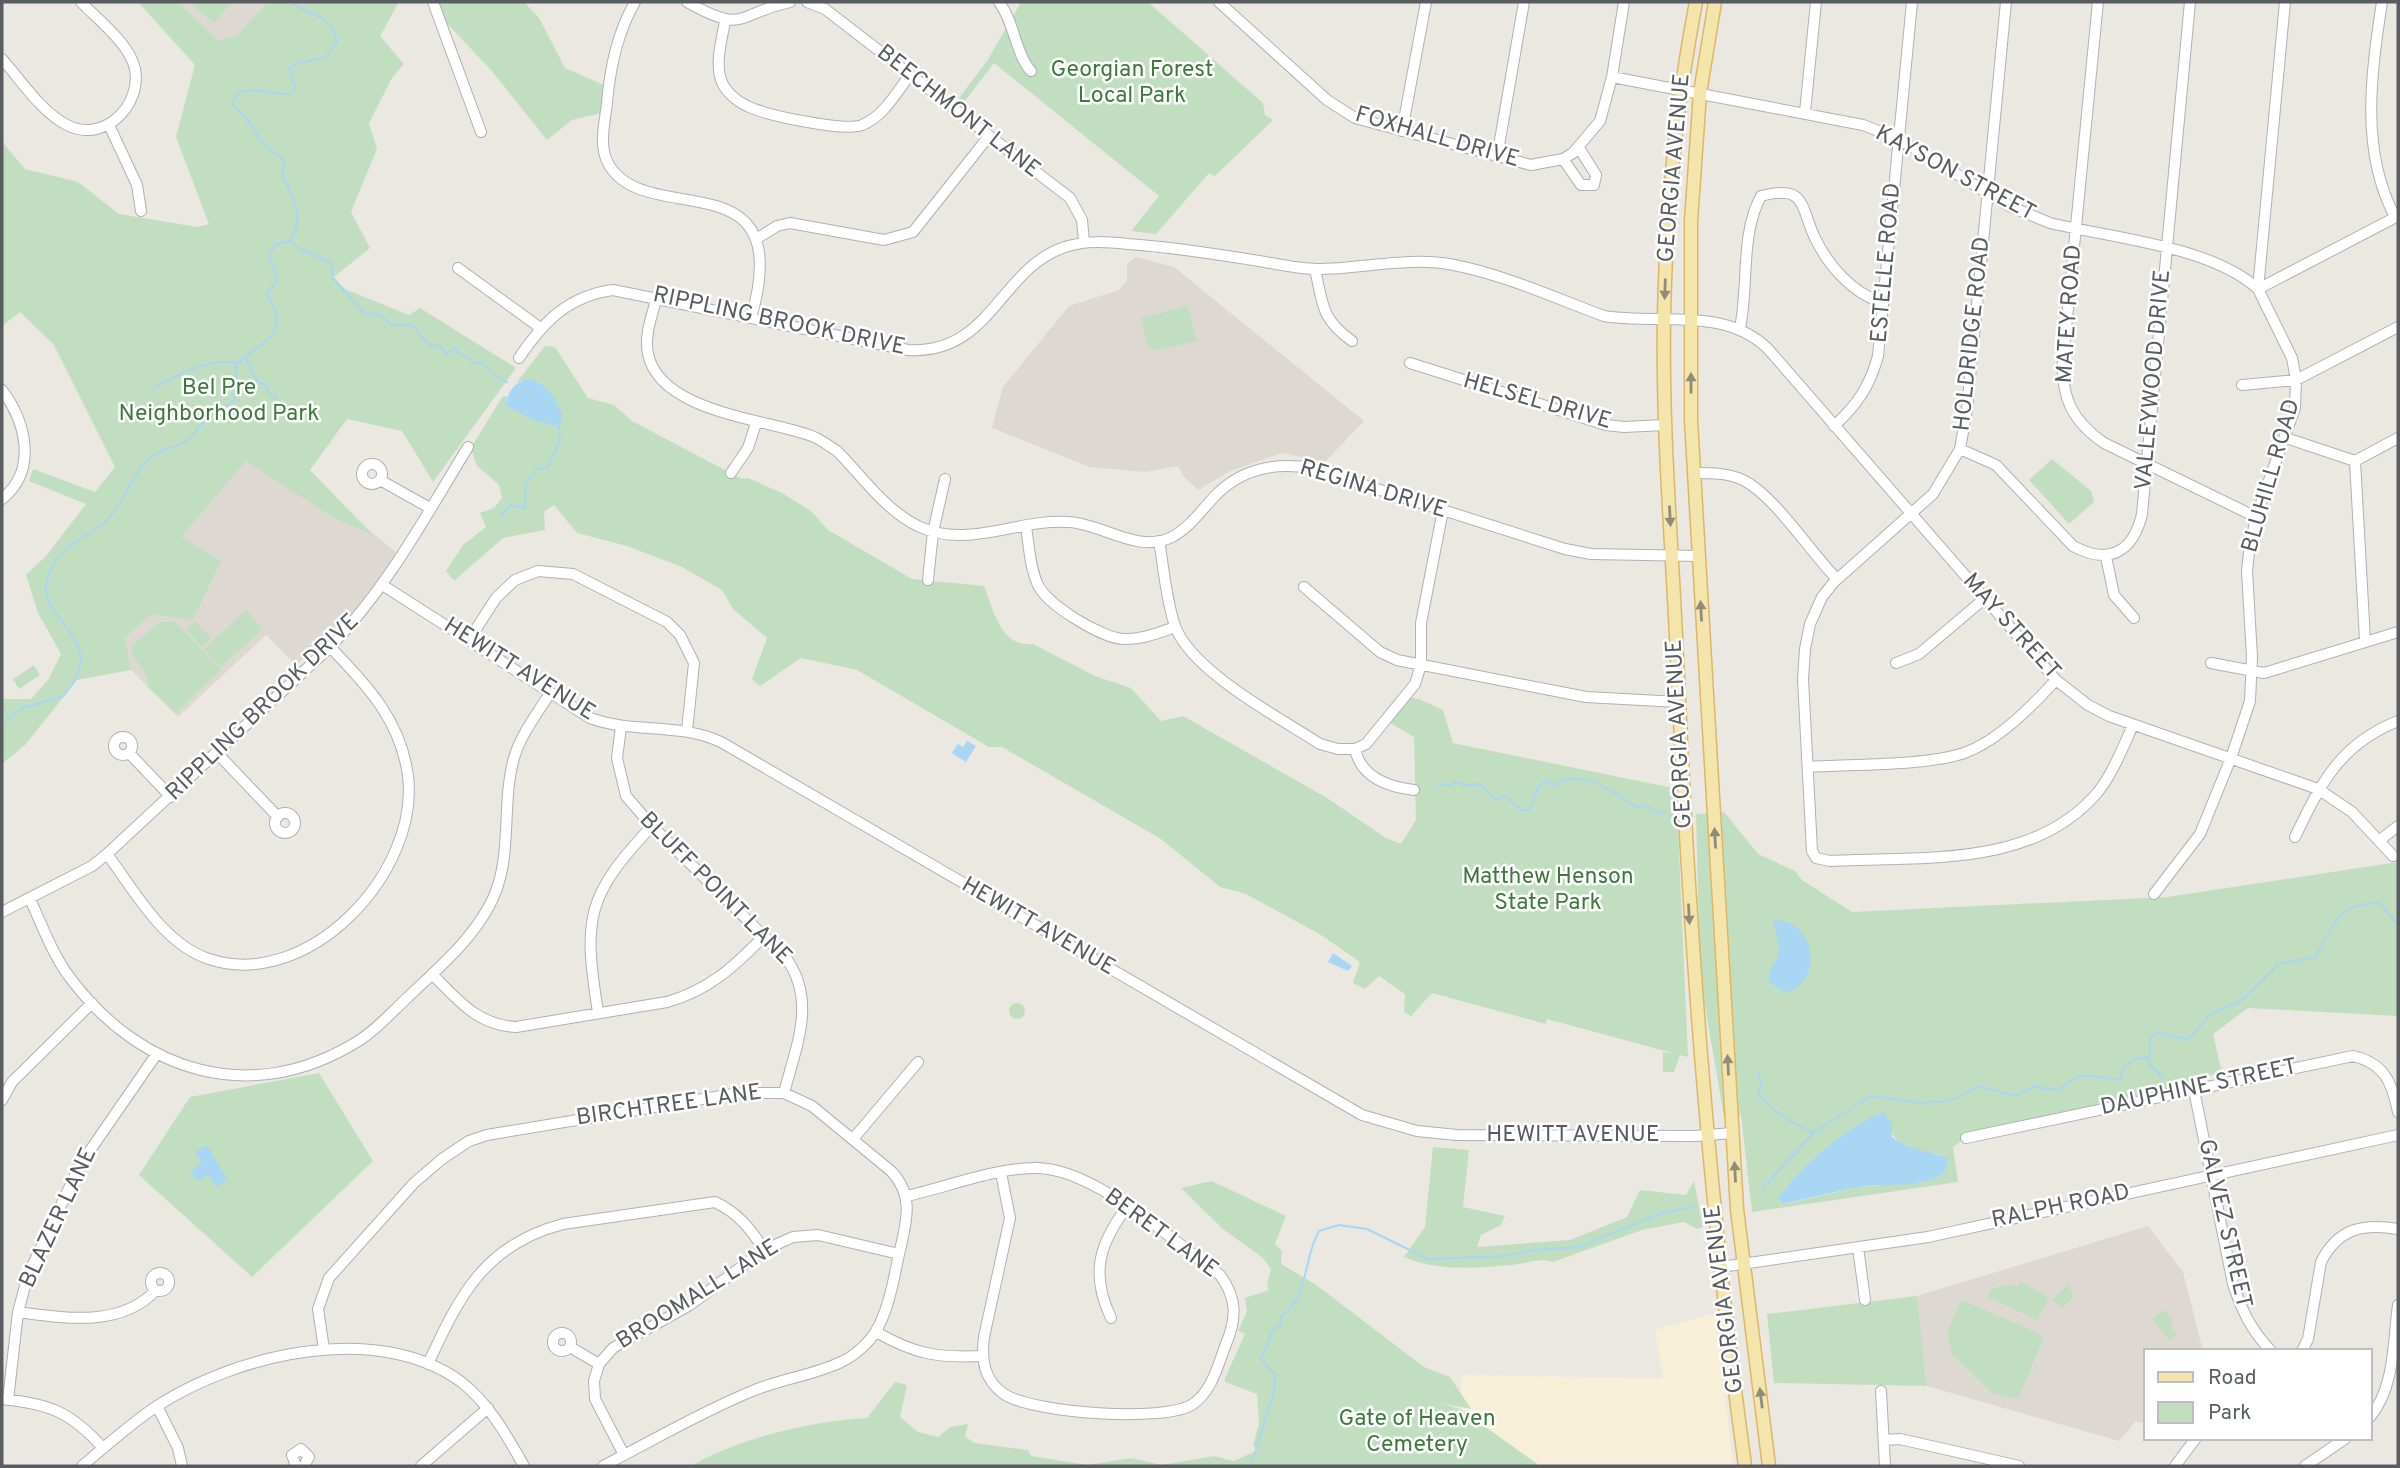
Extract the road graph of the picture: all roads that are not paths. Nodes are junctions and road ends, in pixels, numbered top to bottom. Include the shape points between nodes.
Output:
1 (81, 2) edge
2 (433, 2) edge
3 (635, 2) edge
4 (687, 2) edge
5 (790, 2) edge
6 (807, 2) edge
7 (999, 2) edge
8 (1219, 2) edge
9 (1426, 2) edge
10 (1524, 2) edge
11 (1624, 2) edge
12 (1696, 2) edge
13 (1715, 2) edge
14 (1816, 2) edge
15 (1912, 2) edge
16 (2006, 2) edge
17 (2098, 2) edge
18 (2190, 2) edge
19 (2285, 2) edge
20 (2382, 2) edge
21 (724, 21) junction
22 (2, 59) edge
23 (1031, 71) dead end
24 (910, 75) junction
25 (1612, 77) junction
26 (1682, 89) junction
27 (1700, 93) junction
28 (1805, 112) junction
29 (109, 125) junction
30 (1402, 131) junction
31 (481, 132) dead end
32 (989, 136) junction
33 (1899, 139) junction
34 (1579, 148) junction
35 (1497, 157) junction
36 (1563, 159) junction
37 (1987, 191) junction
38 (141, 211) dead end
39 (2397, 216) edge
40 (2076, 229) junction
41 (756, 239) junction
42 (1084, 242) junction
43 (2166, 249) junction
44 (458, 268) dead end
45 (1315, 270) junction
46 (2258, 289) junction
47 (657, 297) junction
48 (1881, 302) junction
49 (751, 317) junction
50 (1664, 320) junction
51 (1689, 321) junction
52 (539, 327) junction
53 (2398, 327) edge
54 (1740, 328) junction
55 (1352, 341) dead end
56 (519, 358) dead end
57 (1410, 363) dead end
58 (2296, 380) junction
59 (2242, 385) dead end
60 (2, 390) edge
61 (756, 423) junction
62 (1665, 425) junction
63 (1834, 426) junction
64 (2286, 438) junction
65 (2398, 438) edge
66 (468, 447) dead end
67 (1960, 449) junction
68 (2355, 461) junction
69 (2146, 464) junction
70 (731, 473) dead end
71 (1695, 473) junction
72 (945, 479) dead end
73 (380, 480) dead end
74 (2, 499) edge
75 (430, 508) junction
76 (1443, 510) junction
77 (1911, 514) junction
78 (2256, 517) junction
79 (1026, 527) junction
80 (933, 531) junction
81 (1159, 541) junction
82 (1672, 555) junction
83 (1698, 556) junction
84 (2106, 557) junction
85 (1837, 579) junction
86 (929, 580) dead end
87 (384, 586) junction
88 (1304, 587) dead end
89 (1984, 599) junction
90 (2134, 618) dead end
91 (1175, 627) junction
92 (2398, 632) edge
93 (469, 640) junction
94 (2365, 640) junction
95 (330, 647) junction
96 (1896, 663) dead end
97 (2211, 663) dead end
98 (1421, 665) junction
99 (2251, 673) junction
100 (2056, 680) junction
101 (550, 693) junction
102 (1679, 702) junction
103 (2398, 721) edge
104 (2133, 725) junction
105 (621, 727) junction
106 (687, 731) junction
107 (1355, 749) junction
108 (129, 753) dead end
109 (217, 753) junction
110 (2231, 758) junction
111 (1808, 767) junction
112 (2318, 789) junction
113 (1415, 790) dead end
114 (171, 797) junction
115 (278, 817) dead end
116 (652, 826) junction
117 (2398, 826) edge
118 (2295, 837) dead end
119 (2380, 840) junction
120 (107, 854) junction
121 (2393, 856) dead end
122 (2154, 894) dead end
123 (30, 899) junction
124 (2, 912) edge
125 (764, 936) junction
126 (432, 974) junction
127 (92, 1003) junction
128 (598, 1012) junction
129 (156, 1055) junction
130 (918, 1062) dead end
131 (2194, 1090) junction
132 (784, 1093) junction
133 (2, 1100) edge
134 (2398, 1112) edge
135 (1732, 1133) junction
136 (2398, 1135) edge
137 (1706, 1136) junction
138 (1966, 1138) dead end
139 (853, 1139) junction
140 (1001, 1173) junction
141 (2211, 1174) junction
142 (907, 1196) junction
143 (1127, 1207) junction
144 (2398, 1229) edge
145 (1858, 1247) junction
146 (764, 1250) junction
147 (900, 1254) junction
148 (1744, 1263) junction
149 (1721, 1267) junction
150 (156, 1290) dead end
151 (1866, 1300) dead end
152 (2398, 1305) edge
153 (18, 1312) junction
154 (1111, 1318) dead end
155 (876, 1332) junction
156 (570, 1347) dead end
157 (324, 1349) junction
158 (2269, 1349) edge
159 (2303, 1349) edge
160 (982, 1356) junction
161 (428, 1364) junction
162 (599, 1364) junction
163 (1881, 1391) dead end
164 (5, 1400) edge
165 (157, 1406) junction
166 (488, 1408) junction
167 (2372, 1415) edge
168 (1740, 1428) junction
169 (1885, 1440) junction
170 (2194, 1440) edge
171 (2343, 1440) edge
172 (103, 1448) junction
173 (624, 1455) junction
174 (308, 1465) edge
175 (82, 1466) edge
176 (182, 1466) edge
177 (296, 1466) edge
178 (421, 1466) edge
179 (524, 1466) edge
180 (603, 1466) edge
181 (1745, 1466) edge
182 (1751, 1466) edge
183 (1769, 1466) edge
184 (1885, 1466) edge
185 (2019, 1466) edge
186 (2175, 1466) edge
187 (2305, 1466) edge

1 - 29 street via 125,50 135,70 131,103
2 - 31 street
3 - 41 street via 625,19 612,65 604,133 607,160 623,180 640,188 724,208
4 - 21 street
5 - 21 street via 741,20
6 - 24 street, BEECHMONT LANE via 825,9
7 - 23 street via 1010,16
8 - 30 street, FOXHALL DRIVE via 1327,100 1355,118
9 - 30 street
10 - 35 street
11 - 25 street, FOXHALL DRIVE
12 - 26 main road, GEORGIA AVENUE
13 - 27 main road, GEORGIA AVENUE
14 - 28 street
15 - 33 street, ESTELLE ROAD
16 - 37 street, HOLDRIDGE ROAD
17 - 40 street, MATEY ROAD
18 - 43 street, VALLEYWOOD DRIVE
19 - 46 street
20 - 39 street via 2371,143 2381,189
21 - 24 street via 720,78 749,108 840,128 860,126 876,118
22 - 29 street via 67,125 82,129
24 - 32 street, BEECHMONT LANE
25 - 26 street, KAYSON STREET
25 - 34 street, FOXHALL DRIVE via 1600,121
26 - 27 street, KAYSON STREET
26 -> 50 main road, GEORGIA AVENUE via 1672,165
27 - 28 street, KAYSON STREET
27 - 51 main road, GEORGIA AVENUE via 1690,221
28 - 33 street, KAYSON STREET via 1863,125
29 - 38 street via 137,185
30 - 35 street, FOXHALL DRIVE
32 - 41 street via 913,232 884,240 790,223
32 - 42 street, BEECHMONT LANE via 1070,198 1082,220
33 - 37 street, KAYSON STREET
33 - 48 street, ESTELLE ROAD
34 - 36 street, FOXHALL DRIVE
34 - 36 street via 1596,175 1594,185 1581,184
35 - 36 street, FOXHALL DRIVE via 1531,165
37 - 40 street, KAYSON STREET via 2029,216
37 - 67 street, HOLDRIDGE ROAD
39 - 46 street
40 - 43 street, KAYSON STREET
40 - 69 street, MATEY ROAD via 2063,359 2064,395 2087,431
41 - 49 street via 762,270
42 - 45 street, RIPPLING BROOK DRIVE via 1164,246
42 - 49 street, RIPPLING BROOK DRIVE via 1042,258 983,324 934,349 908,350
43 - 46 street, KAYSON STREET via 2222,264
43 - 69 street, VALLEYWOOD DRIVE
44 - 52 street
45 - 50 street, RIPPLING BROOK DRIVE via 1392,262 1451,264 1604,316
45 - 55 street via 1326,317
46 - 58 street, BLUHILL ROAD via 2292,358
47 - 49 street, RIPPLING BROOK DRIVE
47 - 52 street, RIPPLING BROOK DRIVE via 626,290 595,292 565,305
47 - 61 street via 647,354 662,380 722,414
48 - 54 street via 1856,290 1842,276 1815,238 1800,198 1778,191 1761,196 1753,212
48 - 63 street, ESTELLE ROAD via 1873,377 1860,400
50 - 51 street, RIPPLING BROOK DRIVE
50 - 62 main road, GEORGIA AVENUE
51 - 54 street, MAY STREET
71 -> 51 main road, GEORGIA AVENUE
52 - 56 street, RIPPLING BROOK DRIVE
53 - 58 street
54 - 63 street, MAY STREET via 1769,350
57 - 62 street, HELSEL DRIVE via 1606,425
58 - 59 street
58 - 64 street, BLUHILL ROAD via 2295,408
60 - 74 street via 20,421 26,450 18,480
61 - 70 street via 748,448
61 - 80 street via 825,443 901,517
62 -> 82 main road, GEORGIA AVENUE
63 - 77 street, MAY STREET
64 - 68 street
64 - 78 street, BLUHILL ROAD
65 - 68 street
66 - 75 street, RIPPLING BROOK DRIVE
67 - 77 street, HOLDRIDGE ROAD via 1933,494
67 - 84 street via 1996,465 2073,546
68 - 94 street
69 - 78 street, MATEY ROAD
69 - 84 street, VALLEYWOOD DRIVE via 2139,526 2125,547
71 - 83 main road, GEORGIA AVENUE
71 - 85 street via 1719,473 1760,490
72 - 80 street
73 - 75 street
75 - 87 street, RIPPLING BROOK DRIVE
76 - 81 street, REGINA DRIVE via 1311,467 1277,465 1233,481 1193,521
76 - 82 street, REGINA DRIVE via 1591,554
76 - 98 street via 1421,623
77 - 85 street, HOLDRIDGE ROAD
77 - 89 street, MAY STREET
78 - 99 street, BLUHILL ROAD via 2246,570
79 - 80 street via 963,535
79 - 81 street via 1072,522 1132,540
79 - 91 street via 1038,587 1055,605 1110,637 1142,638
80 - 86 street
81 - 91 street
82 - 83 street, REGINA DRIVE
82 - 102 main road, GEORGIA AVENUE
135 -> 83 main road, GEORGIA AVENUE
84 - 90 street via 2114,595
85 - 111 street, HOLDRIDGE ROAD via 1818,606 1805,649
87 - 93 street, HEWITT AVENUE
87 - 95 street, RIPPLING BROOK DRIVE
88 - 98 street via 1380,652
89 - 96 street via 1919,654
89 - 100 street, MAY STREET
91 - 107 street via 1188,649 1211,672 1320,744
92 - 94 street
93 - 101 street, HEWITT AVENUE
93 - 106 street via 496,598 515,580 538,571 573,574 667,622 680,635 694,663
94 - 99 street via 2264,673
95 - 109 street, RIPPLING BROOK DRIVE
95 - 120 street via 369,688 393,725 406,766 409,797 400,840 378,883 335,927 305,951 284,960 241,966 209,959 176,940
97 - 99 street
98 - 102 street via 1586,697
98 - 107 street via 1415,684 1375,737
99 - 110 street, BLUHILL ROAD via 2250,701
100 - 104 street, MAY STREET via 2088,705
100 - 111 street via 1992,737 1963,753
101 - 105 street, HEWITT AVENUE via 590,718
101 - 126 street via 514,757 502,870 494,896 471,936
102 -> 137 main road, GEORGIA AVENUE
103 - 112 street via 2373,731 2352,747
104 - 110 street, MAY STREET
104 - 111 street, HOLDRIDGE ROAD via 2099,791 2075,814 2044,835 1985,852 1816,858
105 - 106 street, HEWITT AVENUE
105 - 116 street, BLUFF POINT LANE via 620,778 626,796
106 - 137 street, HEWITT AVENUE via 721,742 1362,1115 1417,1131 1457,1135
107 - 113 street via 1363,765 1382,783
108 - 114 street
109 - 114 street, RIPPLING BROOK DRIVE
109 - 115 street
110 - 112 street, MAY STREET
110 - 122 street, BLUHILL ROAD via 2200,834
112 - 118 street
112 - 119 street, MAY STREET via 2352,812
114 - 120 street, RIPPLING BROOK DRIVE
116 - 125 street, BLUFF POINT LANE
116 - 128 street via 620,860 597,900 588,941
117 - 119 street
119 - 121 street, MAY STREET
120 - 123 street, RIPPLING BROOK DRIVE
123 - 124 street, RIPPLING BROOK DRIVE
123 - 127 street via 58,960
125 - 128 street via 737,965 704,989 667,1002
125 - 132 street, BLUFF POINT LANE via 786,958 802,986 802,1022
126 - 128 street via 472,1013 496,1026 516,1027
126 - 129 street via 357,1042 296,1070 260,1076 222,1075
127 - 129 street via 130,1039
127 - 133 street via 12,1082
129 - 153 street, BLAZER LANE via 80,1165 28,1275
130 - 139 street
131 - 134 street, DAUPHINE STREET via 2353,1056 2371,1060 2388,1076
131 - 138 street, DAUPHINE STREET
131 - 141 street, GALVEZ STREET
132 - 139 street, BIRCHTREE LANE via 812,1106
132 - 157 street, BIRCHTREE LANE via 739,1093 512,1129 469,1141 414,1183 329,1278 318,1309
135 - 137 street, HEWITT AVENUE
148 -> 135 main road, GEORGIA AVENUE
136 - 141 street, RALPH ROAD
137 - 149 main road, GEORGIA AVENUE
139 - 142 street, BIRCHTREE LANE via 901,1181
140 - 142 street, BERET LANE
140 - 143 street, BERET LANE via 1035,1167 1066,1172 1084,1178
140 - 160 street via 1010,1218
141 - 145 street, RALPH ROAD
141 - 158 street, GALVEZ STREET via 2233,1284 2243,1314
142 - 147 street via 908,1218
143 - 154 street via 1104,1239 1101,1259 1103,1300
143 - 160 street, BERET LANE via 1220,1275 1231,1289 1236,1312 1232,1331 1200,1399 1180,1411 1076,1412 1003,1394 990,1381
144 - 159 street via 2358,1227 2342,1234 2327,1251
145 - 148 street, RALPH ROAD
145 - 151 street
146 - 147 street, BROOMALL LANE via 793,1237 818,1235
146 - 161 street via 751,1229 715,1202 541,1230 501,1252 466,1289
146 - 162 street, BROOMALL LANE via 690,1305 613,1348
147 - 155 street
148 - 149 street, RALPH ROAD
183 -> 148 main road, GEORGIA AVENUE
149 - 168 main road, GEORGIA AVENUE
150 - 153 street via 131,1308 95,1318
152 - 167 street via 2388,1382
153 - 164 street, BLAZER LANE
155 - 160 street via 923,1354
155 - 173 street via 843,1362 753,1390
156 - 162 street
157 - 161 street via 374,1348
157 - 165 street via 204,1380
161 - 166 street via 460,1381
162 - 173 street, BROOMALL LANE via 595,1399
163 - 169 street
164 - 172 street via 60,1410
165 - 172 street
165 - 176 street
166 - 178 street
166 - 179 street
168 - 181 main road, GEORGIA AVENUE
168 - 182 main road via 1746,1434
169 - 184 street
169 - 185 street
170 - 186 street
171 - 187 street
172 - 175 street
173 - 180 street
174 - 177 street via 308,1454 298,1449 291,1458

